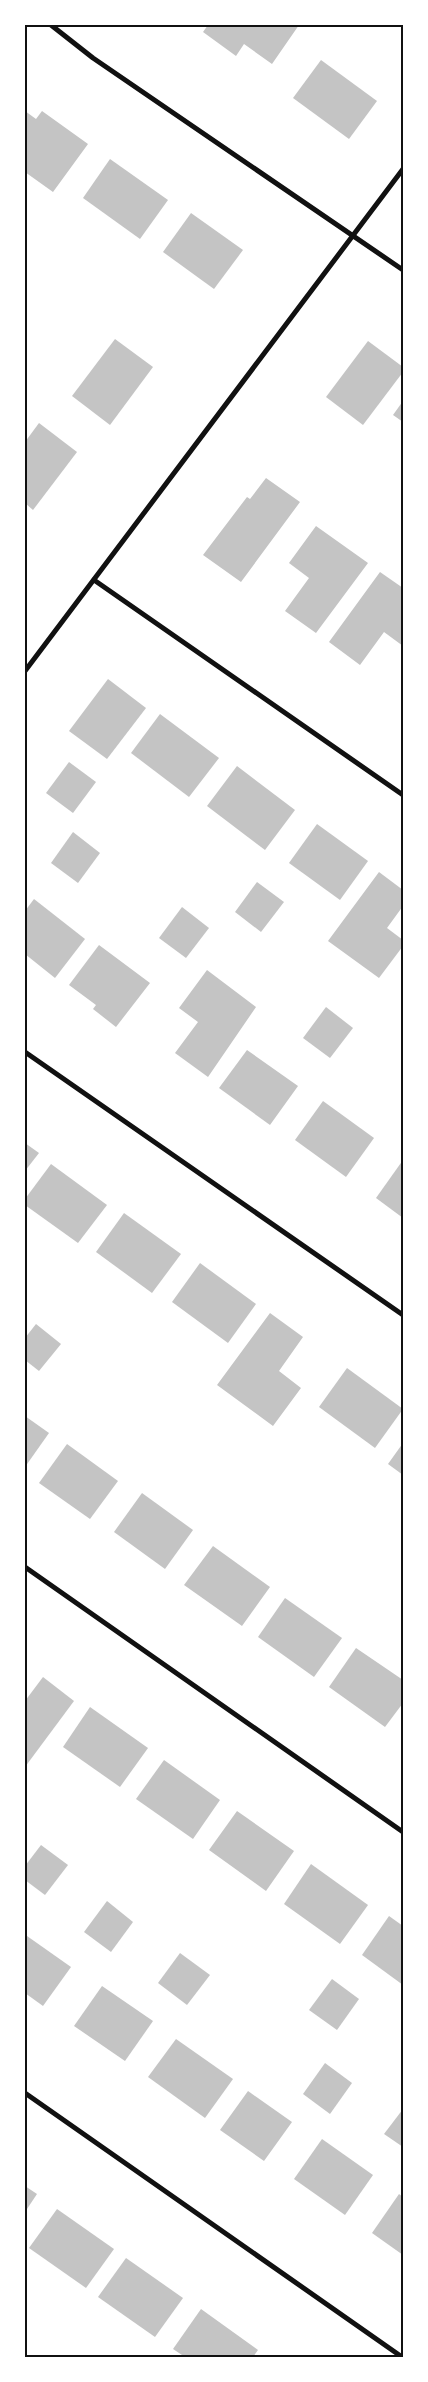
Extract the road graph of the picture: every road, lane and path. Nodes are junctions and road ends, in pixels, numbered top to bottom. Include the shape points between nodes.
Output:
1 (51, 25) edge
2 (403, 169) edge
3 (354, 235) junction
4 (403, 270) edge
5 (94, 580) junction
6 (25, 671) edge
7 (403, 795) edge
8 (25, 1052) edge
9 (403, 1316) edge
10 (25, 1567) edge
11 (403, 1832) edge
12 (25, 2093) edge
13 (402, 2357) edge

1 - 3 street via 93,58
2 - 3 street
3 - 4 street
3 - 5 street
5 - 6 street
5 - 7 street
8 - 9 street
10 - 11 street
12 - 13 street

